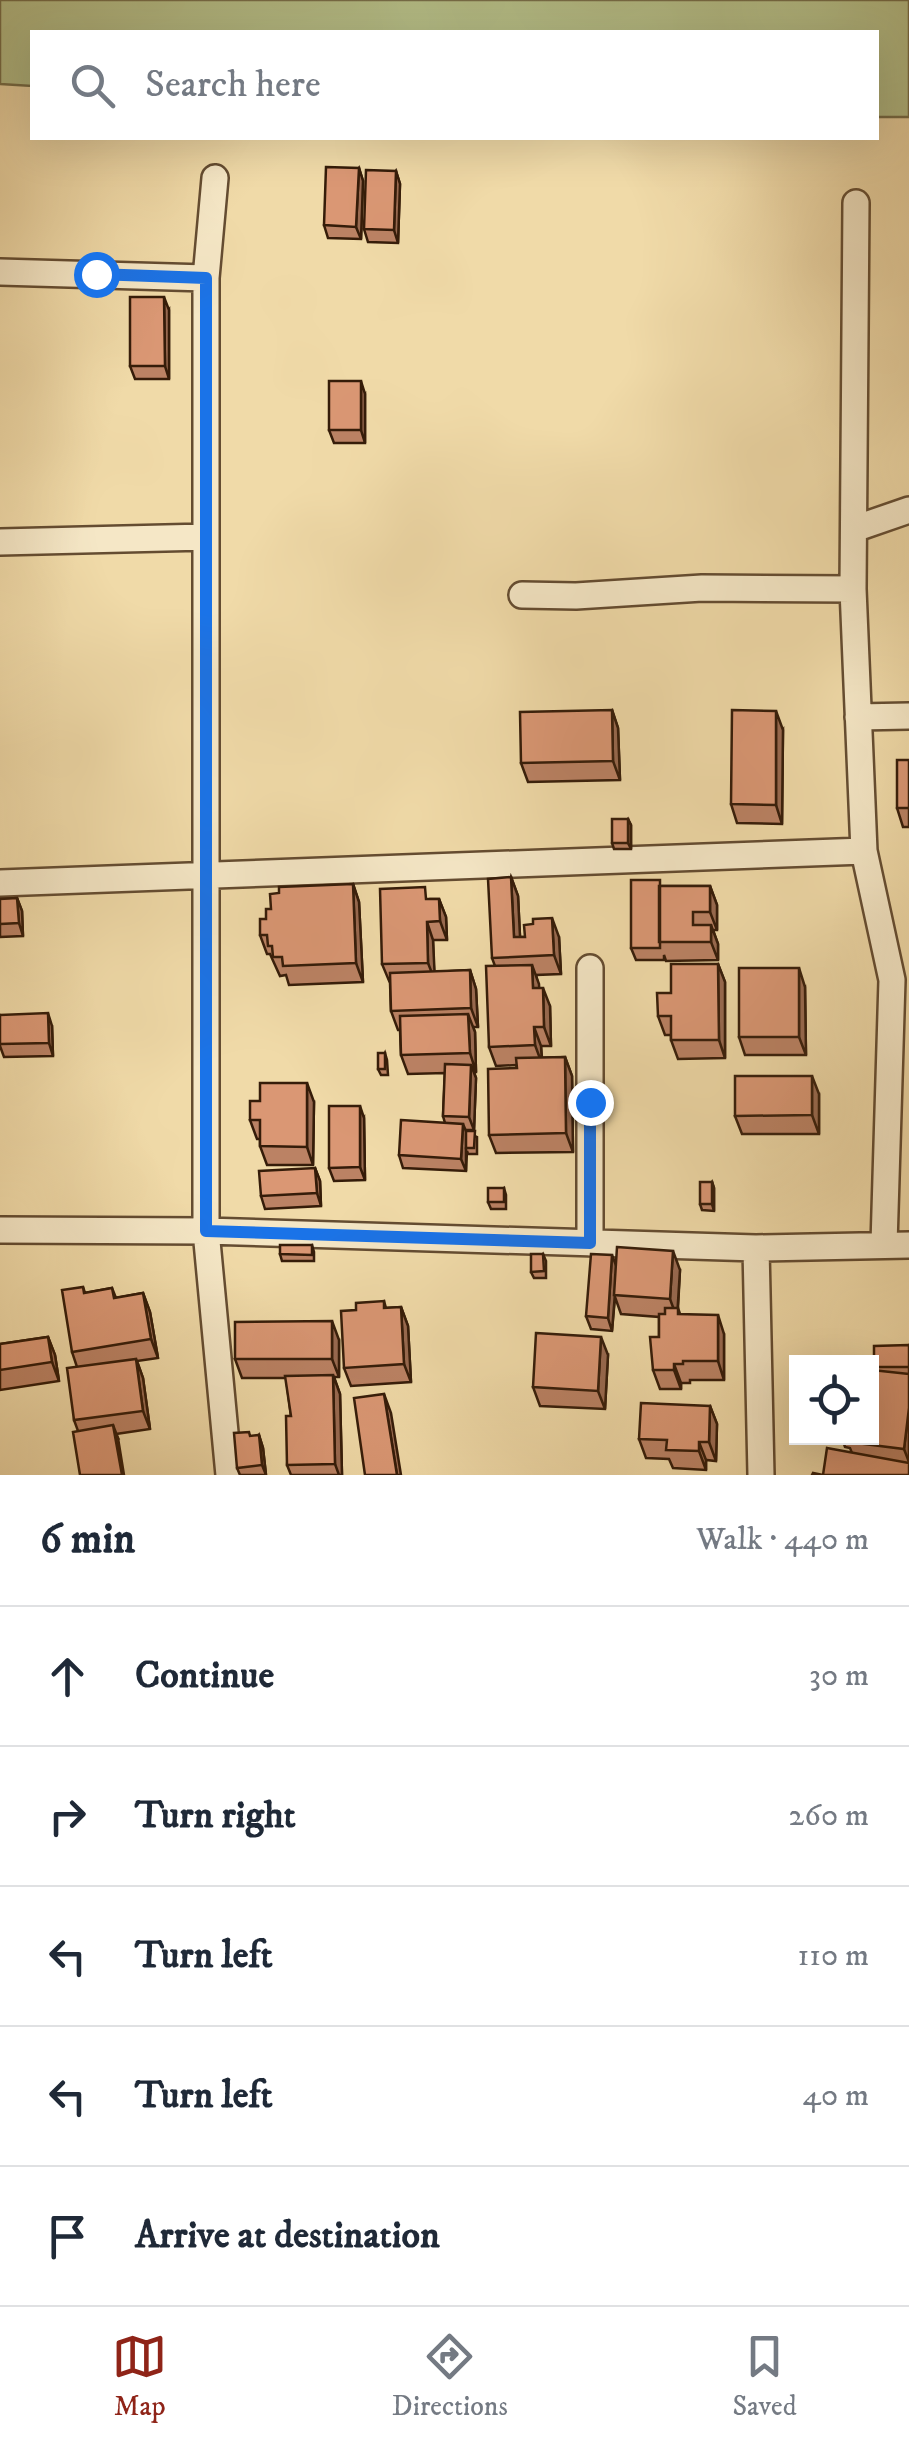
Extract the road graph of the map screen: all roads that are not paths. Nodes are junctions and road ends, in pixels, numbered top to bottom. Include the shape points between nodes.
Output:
1 (214, 178) dead end
2 (856, 203) dead end
3 (0, 272) edge
4 (206, 278) junction
5 (909, 510) edge
6 (854, 529) junction
7 (206, 536) junction
8 (0, 542) edge
9 (853, 589) junction
10 (522, 595) dead end
11 (909, 716) edge
12 (858, 717) junction
13 (864, 852) junction
14 (207, 874) junction
15 (0, 883) edge
16 (590, 968) dead end
17 (900, 980) edge
18 (0, 1230) edge
19 (206, 1231) junction
20 (590, 1243) junction
21 (896, 1245) edge
22 (756, 1248) junction
23 (229, 1475) edge
24 (762, 1475) edge

1 - 4 street
2 - 6 street
3 - 4 street
4 - 7 street
5 - 6 street
6 - 9 street
7 - 8 street
7 - 14 street
9 - 10 street
9 - 12 street
11 - 12 street
12 - 13 street
13 - 14 street
13 - 17 street
14 - 15 street
14 - 19 street
16 - 20 street
17 - 21 street
18 - 19 street
19 - 20 street
19 - 23 street
20 - 22 street
21 - 22 street
22 - 24 street

